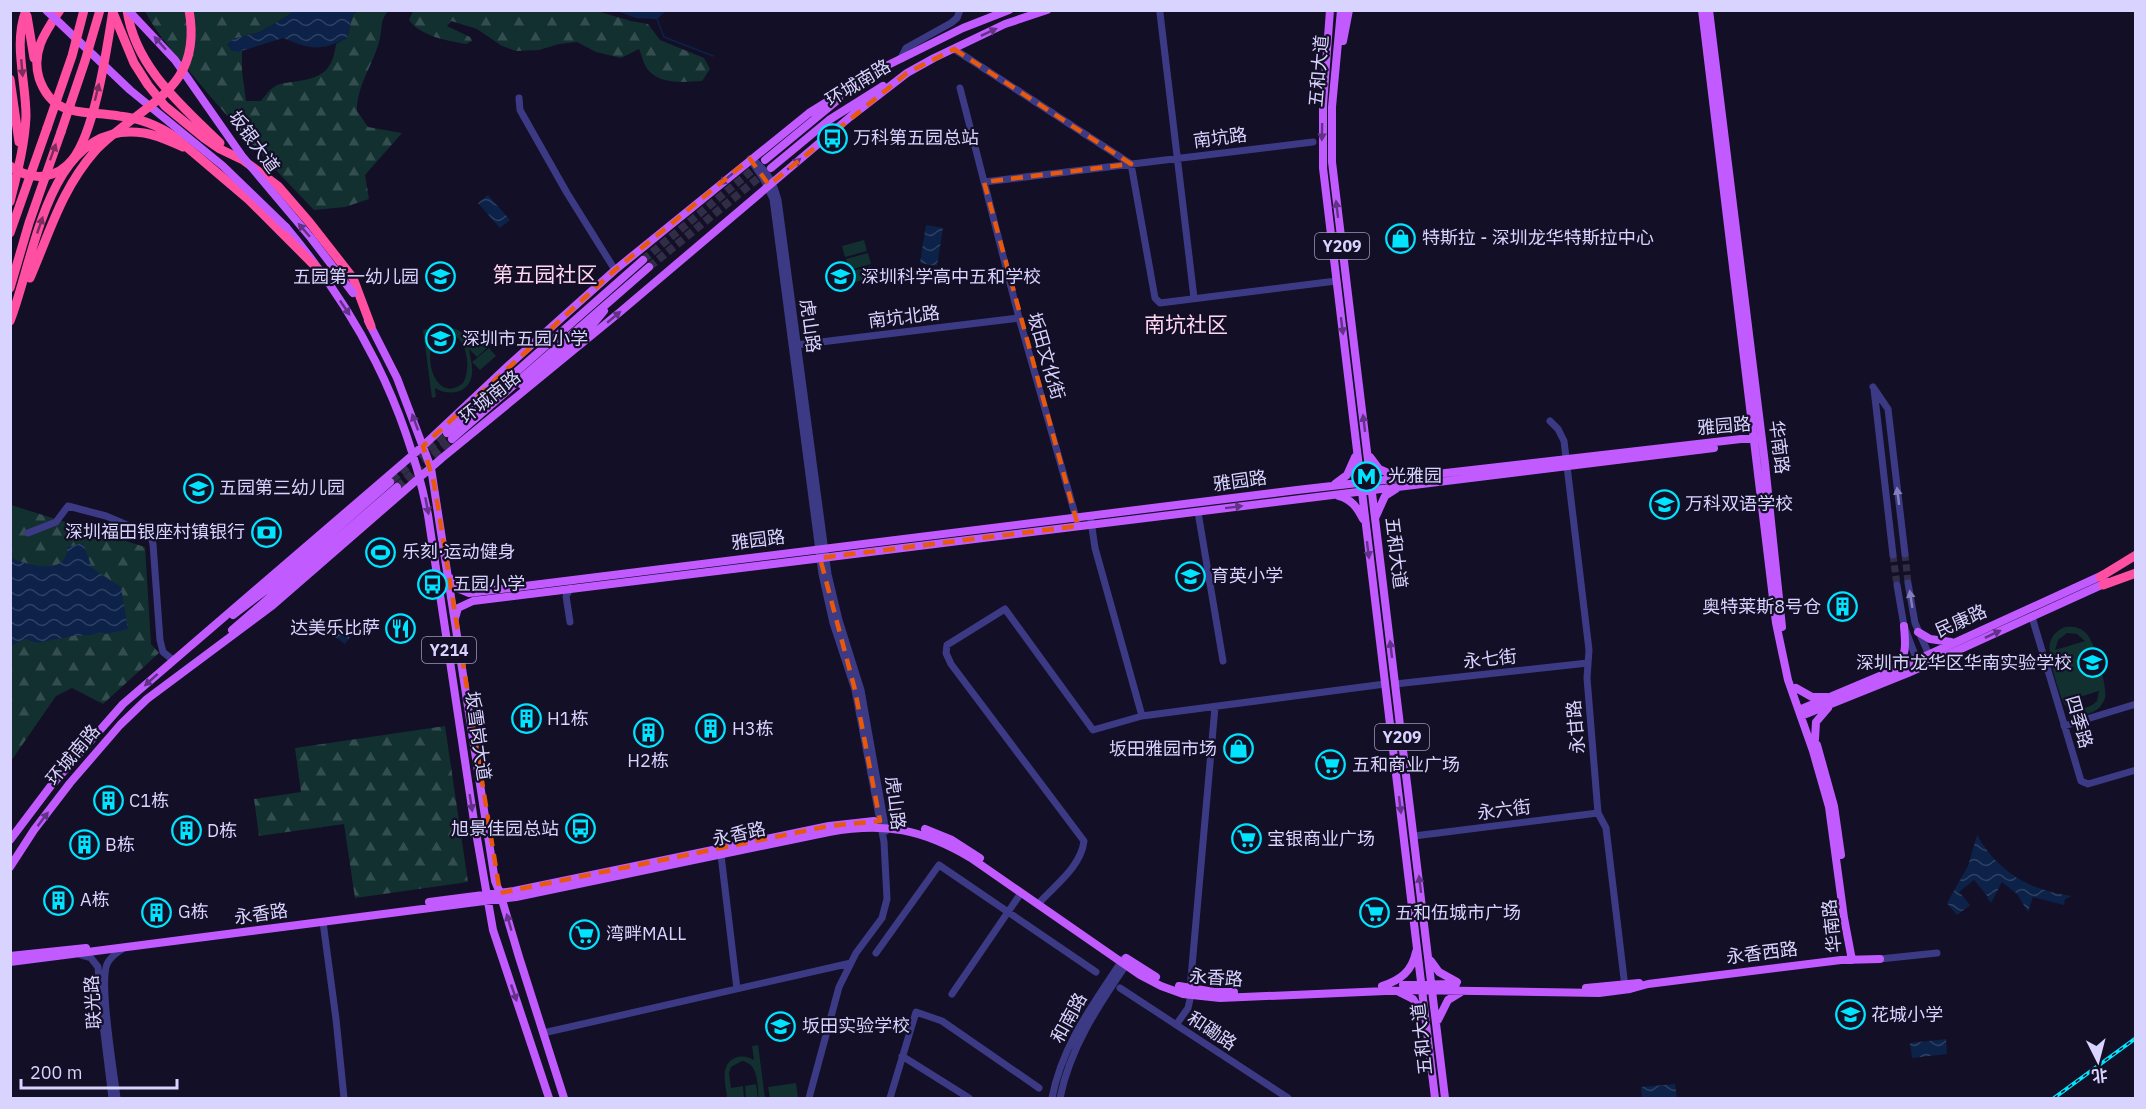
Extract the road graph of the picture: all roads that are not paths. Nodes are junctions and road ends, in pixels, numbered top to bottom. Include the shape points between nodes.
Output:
1 (26, 10) edge
2 (46, 10) edge
3 (60, 10) edge
4 (84, 10) edge
5 (100, 10) edge
6 (113, 10) edge
7 (128, 10) edge
8 (189, 10) edge
9 (960, 10) edge
10 (1008, 10) edge
11 (1047, 10) edge
12 (1330, 10) edge
13 (1341, 10) edge
14 (1349, 10) edge
15 (1702, 10) edge
16 (1709, 10) edge
17 (1160, 13) dead end
18 (954, 49) junction
19 (901, 58) junction
20 (37, 69) junction
21 (880, 69) junction
22 (907, 73) junction
23 (1336, 74) junction
24 (10, 79) edge
25 (960, 88) dead end
26 (519, 98) dead end
27 (1313, 142) dead end
28 (191, 151) junction
29 (230, 154) junction
30 (1177, 158) junction
31 (750, 159) junction
32 (20, 160) junction
33 (765, 160) tunnel mouth
34 (1131, 164) junction
35 (10, 166) edge
36 (771, 168) tunnel mouth
37 (984, 182) junction
38 (770, 184) junction
39 (10, 202) edge
40 (286, 227) joint
41 (10, 233) edge
42 (319, 270) junction
43 (615, 270) junction
44 (1336, 280) junction
45 (10, 288) edge
46 (620, 292) junction
47 (353, 293) joint
48 (1194, 298) junction
49 (595, 302) junction
50 (16, 307) junction
51 (1019, 318) junction
52 (10, 321) edge
53 (371, 327) junction
54 (795, 346) junction
55 (509, 365) junction
56 (493, 416) junction
57 (1550, 421) dead end
58 (1756, 440) junction
59 (423, 446) junction
60 (1357, 447) junction
61 (1367, 450) junction
62 (413, 454) junction
63 (1566, 463) junction
64 (431, 468) junction
65 (420, 477) junction
66 (1403, 482) junction
67 (1332, 485) junction
68 (1371, 486) junction
69 (1361, 487) junction
70 (1298, 494) junction
71 (1329, 495) junction
72 (1198, 512) junction
73 (1091, 521) junction
74 (1077, 522) junction
75 (1376, 525) junction
76 (1366, 528) junction
77 (28, 533) dead end
78 (822, 553) junction
79 (1905, 554) tunnel mouth
80 (1893, 555) tunnel mouth
81 (2136, 555) edge
82 (2136, 560) edge
83 (2136, 571) edge
84 (449, 578) junction
85 (2101, 581) junction
86 (1908, 584) tunnel mouth
87 (1897, 585) tunnel mouth
88 (568, 592) junction
89 (2054, 602) junction
90 (2032, 616) junction
91 (455, 618) junction
92 (570, 621) dead end
93 (1904, 626) junction
94 (1918, 632) junction
95 (1954, 642) junction
96 (1930, 658) junction
97 (173, 660) junction
98 (1223, 661) dead end
99 (1588, 663) junction
100 (1919, 664) junction
101 (1892, 670) junction
102 (176, 676) junction
103 (1385, 684) junction
104 (1395, 684) junction
105 (1796, 688) junction
106 (1831, 701) junction
107 (2136, 704) edge
108 (1215, 707) junction
109 (1802, 712) junction
110 (1142, 716) junction
111 (2064, 726) junction
112 (1815, 739) junction
113 (2136, 770) edge
114 (1598, 813) junction
115 (884, 824) junction
116 (1414, 836) junction
117 (10, 840) edge
118 (721, 855) junction
119 (10, 867) edge
120 (1022, 893) junction
121 (501, 896) junction
122 (487, 898) junction
123 (1040, 902) junction
124 (1008, 912) junction
125 (323, 922) junction
126 (1428, 943) junction
127 (1417, 944) junction
128 (125, 948) junction
129 (876, 953) dead end
130 (1429, 953) junction
131 (1937, 953) dead end
132 (78, 954) junction
133 (10, 956) edge
134 (1880, 959) joint
135 (1852, 960) junction
136 (1125, 961) junction
137 (10, 963) edge
138 (851, 963) junction
139 (1096, 972) dead end
140 (1383, 986) junction
141 (1422, 987) junction
142 (1433, 987) junction
143 (1465, 987) junction
144 (1625, 987) junction
145 (1120, 988) dead end
146 (737, 989) junction
147 (1392, 991) junction
148 (1191, 992) junction
149 (952, 994) dead end
150 (1176, 1025) junction
151 (1430, 1028) junction
152 (543, 1034) junction
153 (902, 1056) junction
154 (1039, 1089) dead end
155 (112, 1098) edge
156 (117, 1098) edge
157 (344, 1098) edge
158 (549, 1098) edge
159 (564, 1098) edge
160 (808, 1098) edge
161 (890, 1098) edge
162 (969, 1098) edge
163 (1052, 1098) edge
164 (1060, 1098) edge
165 (1288, 1098) edge
166 (1435, 1098) edge
167 (1445, 1098) edge

1 - 20 highway
1 -> 32 highway via 20,31 26,113
2 - 40 main road, 坂银大道, bridge via 130,90 223,166
3 - 20 highway via 39,45
4 - 41 highway, bridge via 72,56
45 -> 5 highway, bridge
6 - 29 highway via 134,63 165,106
35 -> 6 highway, bridge via 30,176 50,175 62,170 76,155 98,90
7 - 29 highway via 136,41 158,79
47 -> 7 main road, 坂银大道, bridge via 242,156 175,60
8 - 50 highway, bridge via 190,51 177,81 83,164 66,191
9 - 19 street via 951,23 906,48
10 - 19 main road, 环城南路
18 -> 11 main road, 环城南路 via 1005,24
12 -> 44 main road, 五和大道 / Y209 via 1322,143
13 - 23 main road, 五和大道 / Y209
14 - 23 main road
15 - 58 main road, 华南路
16 - 58 main road, 华南路
17 - 30 street
18 - 22 main road, 环城南路
18 - 34 street
19 - 21 main road, 环城南路
20 - 28 highway via 54,104 144,122 165,130
21 - 31 main road, 环城南路 via 809,113
21 - 33 main road, 环城南路
22 - 36 main road, 环城南路 via 848,107
38 -> 22 main road, 环城南路
61 -> 23 main road, 五和大道 / Y209 via 1332,162
24 - 32 highway
25 - 37 street, 坂田文化街
26 - 43 street via 520,110
27 - 30 street, 南坑路
28 - 42 highway via 248,199
50 -> 28 highway via 50,198 63,173 85,149 105,137 135,132
29 - 53 highway via 266,175 310,223 353,278
30 - 34 street, 南坑路
30 - 48 street
31 - 38 street, 虎山路
31 -> 43 main road, 环城南路
32 - 39 highway
34 - 37 street, 南坑路
34 - 48 street via 1155,298 1160,303
37 - 51 street, 坂田文化街
38 - 54 street, 虎山路
56 -> 38 main road, 环城南路
40 - 42 main road, 坂雪岗大道 / Y214
42 -> 62 main road, 坂雪岗大道 / Y214 via 362,333
43 - 55 main road, 环城南路
44 - 48 street
44 -> 60 main road, 五和大道 / Y209
46 - 49 main road, 环城南路 via 646,263
46 - 49 main road, 环城南路 via 449,436
46 - 56 main road via 594,323
47 - 53 main road, 坂雪岗大道 / Y214
49 - 55 main road
50 - 52 highway
51 - 54 street, 南坑北路
51 - 74 street, 坂田文化街
59 -> 53 main road, 坂雪岗大道 / Y214 via 397,378
54 - 78 street, 虎山路
55 - 59 main road, 环城南路
56 - 64 main road, 环城南路
57 - 63 street, 永甘路 via 1562,435
58 - 63 main road, 雅园路
58 - 105 main road, 华南路 via 1784,640
58 - 109 main road, 华南路 via 1779,640 1784,668
59 - 62 main road, 环城南路
59 - 64 main road, 坂雪岗大道 / Y214
60 - 67 main road via 1349,472
60 - 69 main road, 五和大道 / Y209
61 - 66 main road via 1379,469
61 - 68 main road, 五和大道 / Y209
62 - 65 main road, 坂雪岗大道 / Y214
62 - 97 main road, 环城南路
63 - 66 main road, 雅园路
63 - 99 street, 永甘路
64 - 65 main road, 环城南路
64 - 84 main road, 坂雪岗大道 / Y214
65 - 102 main road, 环城南路 via 273,605
65 -> 122 main road, 坂雪岗大道 / Y214
66 - 68 main road, 雅园路
66 - 75 main road via 1385,496
67 - 69 main road, 雅园路
67 - 70 main road, 雅园路
68 - 69 main road, 雅园路
68 - 75 main road, 五和大道 / Y209
69 - 71 main road, 雅园路
69 - 76 main road, 五和大道 / Y209
70 - 71 main road, 雅园路
72 -> 70 main road, 雅园路
70 - 73 main road, 雅园路
71 - 76 main road via 1355,505
72 - 73 main road, 雅园路
72 - 98 street
73 - 74 main road, 雅园路
73 - 110 street
74 - 78 main road, 雅园路
104 -> 75 main road, 五和大道 / Y209
76 -> 103 main road, 五和大道 / Y209
77 - 97 street via 56,522 68,506 106,516 151,537 160,640 164,652
78 - 84 main road, 雅园路 via 468,593
78 - 88 main road, 雅园路
78 - 115 street, 虎山路 via 831,612 855,690
79 -> 80 street via 1888,409 1873,387
81 - 85 highway
82 - 85 main road, 民康路
83 - 85 highway
84 - 91 main road, 坂雪岗大道 / Y214
85 - 89 main road, 民康路
94 -> 86 street
87 - 93 street
88 - 91 main road, 雅园路 via 473,601 458,608
88 - 92 street
89 - 90 main road, 民康路
89 - 95 main road, 民康路
96 -> 90 main road, 民康路
90 - 111 street, 四季路
91 - 121 main road, 坂雪岗大道 / Y214 via 495,880
93 - 100 street
93 - 101 main road via 1904,654
94 - 95 main road via 1937,641
94 - 96 street
95 - 96 main road, 民康路
96 - 100 main road, 民康路
97 - 102 main road, 环城南路 via 270,587 394,483 245,619
97 -> 117 main road, 环城南路 via 123,704 89,741
99 - 104 street, 永七街
99 - 114 street, 永甘路
100 - 101 main road, 民康路
100 - 106 main road, 民康路
101 - 106 main road, 民康路
119 -> 102 main road, 环城南路 via 34,830 105,742
103 - 108 street
103 -> 127 main road, 五和大道 / Y209
104 - 116 main road, 五和大道 / Y209
105 - 106 main road
105 - 109 main road, 华南路
106 - 109 main road, 民康路
106 - 112 main road via 1816,722
107 - 111 street
108 - 110 street
108 - 148 street
109 - 112 main road, 华南路
109 - 135 main road, 华南路 via 1829,807
110 - 123 street via 1093,730 1005,609 947,645 951,664 1084,842 1078,860
111 - 113 street, 四季路 via 2083,783
112 - 135 main road, 华南路 via 1838,822
114 - 116 street, 永六街
114 - 144 street, 永甘路 via 1606,828
115 - 118 main road, 永香路
115 - 120 main road, 永香路 via 949,846
115 - 121 main road, 永香路 via 829,826
115 - 123 main road, 永香路 via 922,828 952,840
115 - 138 street, 虎山路 via 885,912
126 -> 116 main road, 五和大道 / Y209
118 - 121 main road, 永香路
118 - 146 street
120 - 123 main road, 永香路
120 - 124 street
121 - 122 main road, 永香路
152 -> 121 main road, 坂雪岗大道 / Y214
122 - 125 main road, 永香路
122 - 133 main road, 永香路
122 -> 158 main road, 坂雪岗大道 / Y214 via 493,930
123 - 136 main road, 永香路
124 - 129 street via 939,865
124 - 139 street
124 - 149 street
125 - 128 main road, 永香路
125 - 157 street
126 - 127 main road
126 - 130 main road, 五和大道 / Y209
127 - 140 main road via 1410,970
127 - 141 main road, 五和大道 / Y209
128 - 132 main road, 永香路
128 - 156 street, 联光路 via 112,957 105,973
130 - 142 main road, 五和大道 / Y209
130 - 143 main road via 1439,972
131 - 134 street
132 - 137 main road, 永香路
132 - 155 street, 联光路 via 92,958 99,967
134 - 135 main road, 永香西路
135 - 144 main road, 永香西路
136 - 148 main road, 永香路 via 1161,986
136 - 163 street, 和南路 via 1077,1029
136 - 164 street, 和南路 via 1078,1043
138 - 146 street
138 - 160 street, 虎山路 via 835,999
140 - 141 main road, 永香路
140 - 148 main road, 永香路
141 - 142 main road, 永香路
141 - 147 main road, 永香路
141 - 151 main road, 五和大道 / Y209
142 - 143 main road, 永香西路
142 - 151 main road, 五和大道 / Y209
143 - 144 main road, 永香西路 via 1587,993
143 - 151 main road via 1448,1000
145 - 150 street, 和磡路
146 - 152 street
147 - 148 main road, 永香路 via 1220,998
147 - 151 main road via 1413,999
148 - 150 street via 1188,1008
150 - 165 street, 和磡路
151 - 166 main road, 五和大道 / Y209
151 - 167 main road, 五和大道 / Y209
152 - 159 main road, 坂雪岗大道 / Y214
153 - 154 street via 916,1012 942,1022
153 - 161 street
153 - 162 street

